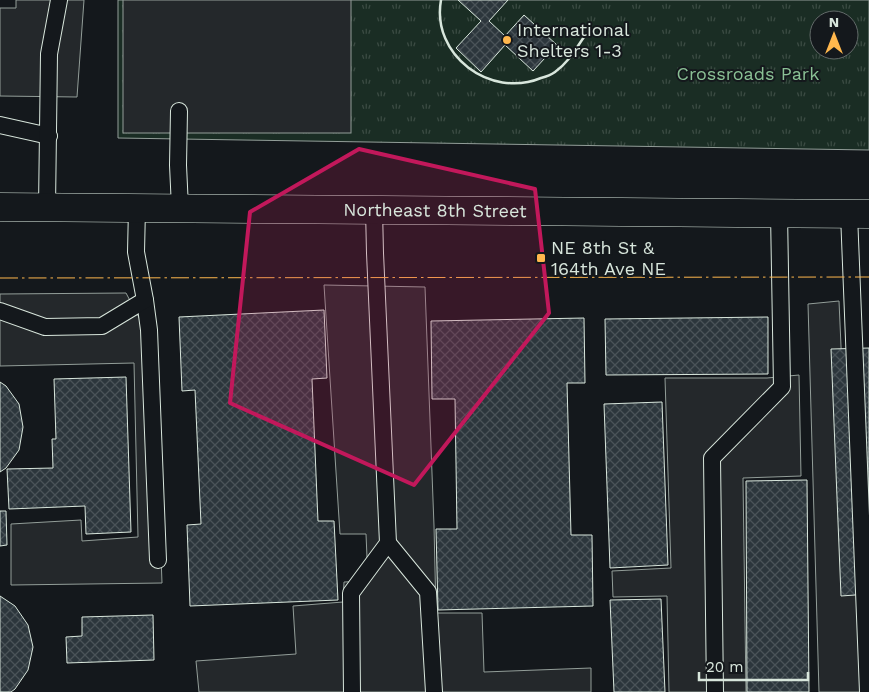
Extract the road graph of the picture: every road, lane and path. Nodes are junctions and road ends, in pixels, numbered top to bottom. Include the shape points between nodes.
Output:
1 (59, 0) edge
2 (179, 111) dead end
3 (0, 125) edge
4 (49, 136) junction
5 (0, 206) edge
6 (48, 207) junction
7 (137, 208) junction
8 (180, 208) junction
9 (374, 209) junction
10 (779, 213) junction
11 (859, 214) edge
12 (145, 300) junction
13 (0, 311) edge
14 (388, 543) junction
15 (158, 560) dead end
16 (352, 692) edge
17 (434, 692) edge
18 (715, 692) edge
19 (868, 692) edge

1 - 4 lane via 49,54
2 - 8 lane
3 - 4 lane
4 - 6 lane
5 - 6 main road, Northeast 8th Street
6 - 7 main road, Northeast 8th Street
7 - 8 main road, Northeast 8th Street
7 - 12 lane via 136,252
8 - 9 main road, Northeast 8th Street
9 - 10 main road, Northeast 8th Street
9 - 14 lane
10 - 11 main road, Northeast 8th Street
10 - 18 lane via 782,387 712,458
11 - 19 lane
12 - 13 lane via 102,326 45,327
12 - 15 lane
14 - 16 lane via 351,593
14 - 17 lane via 428,592

